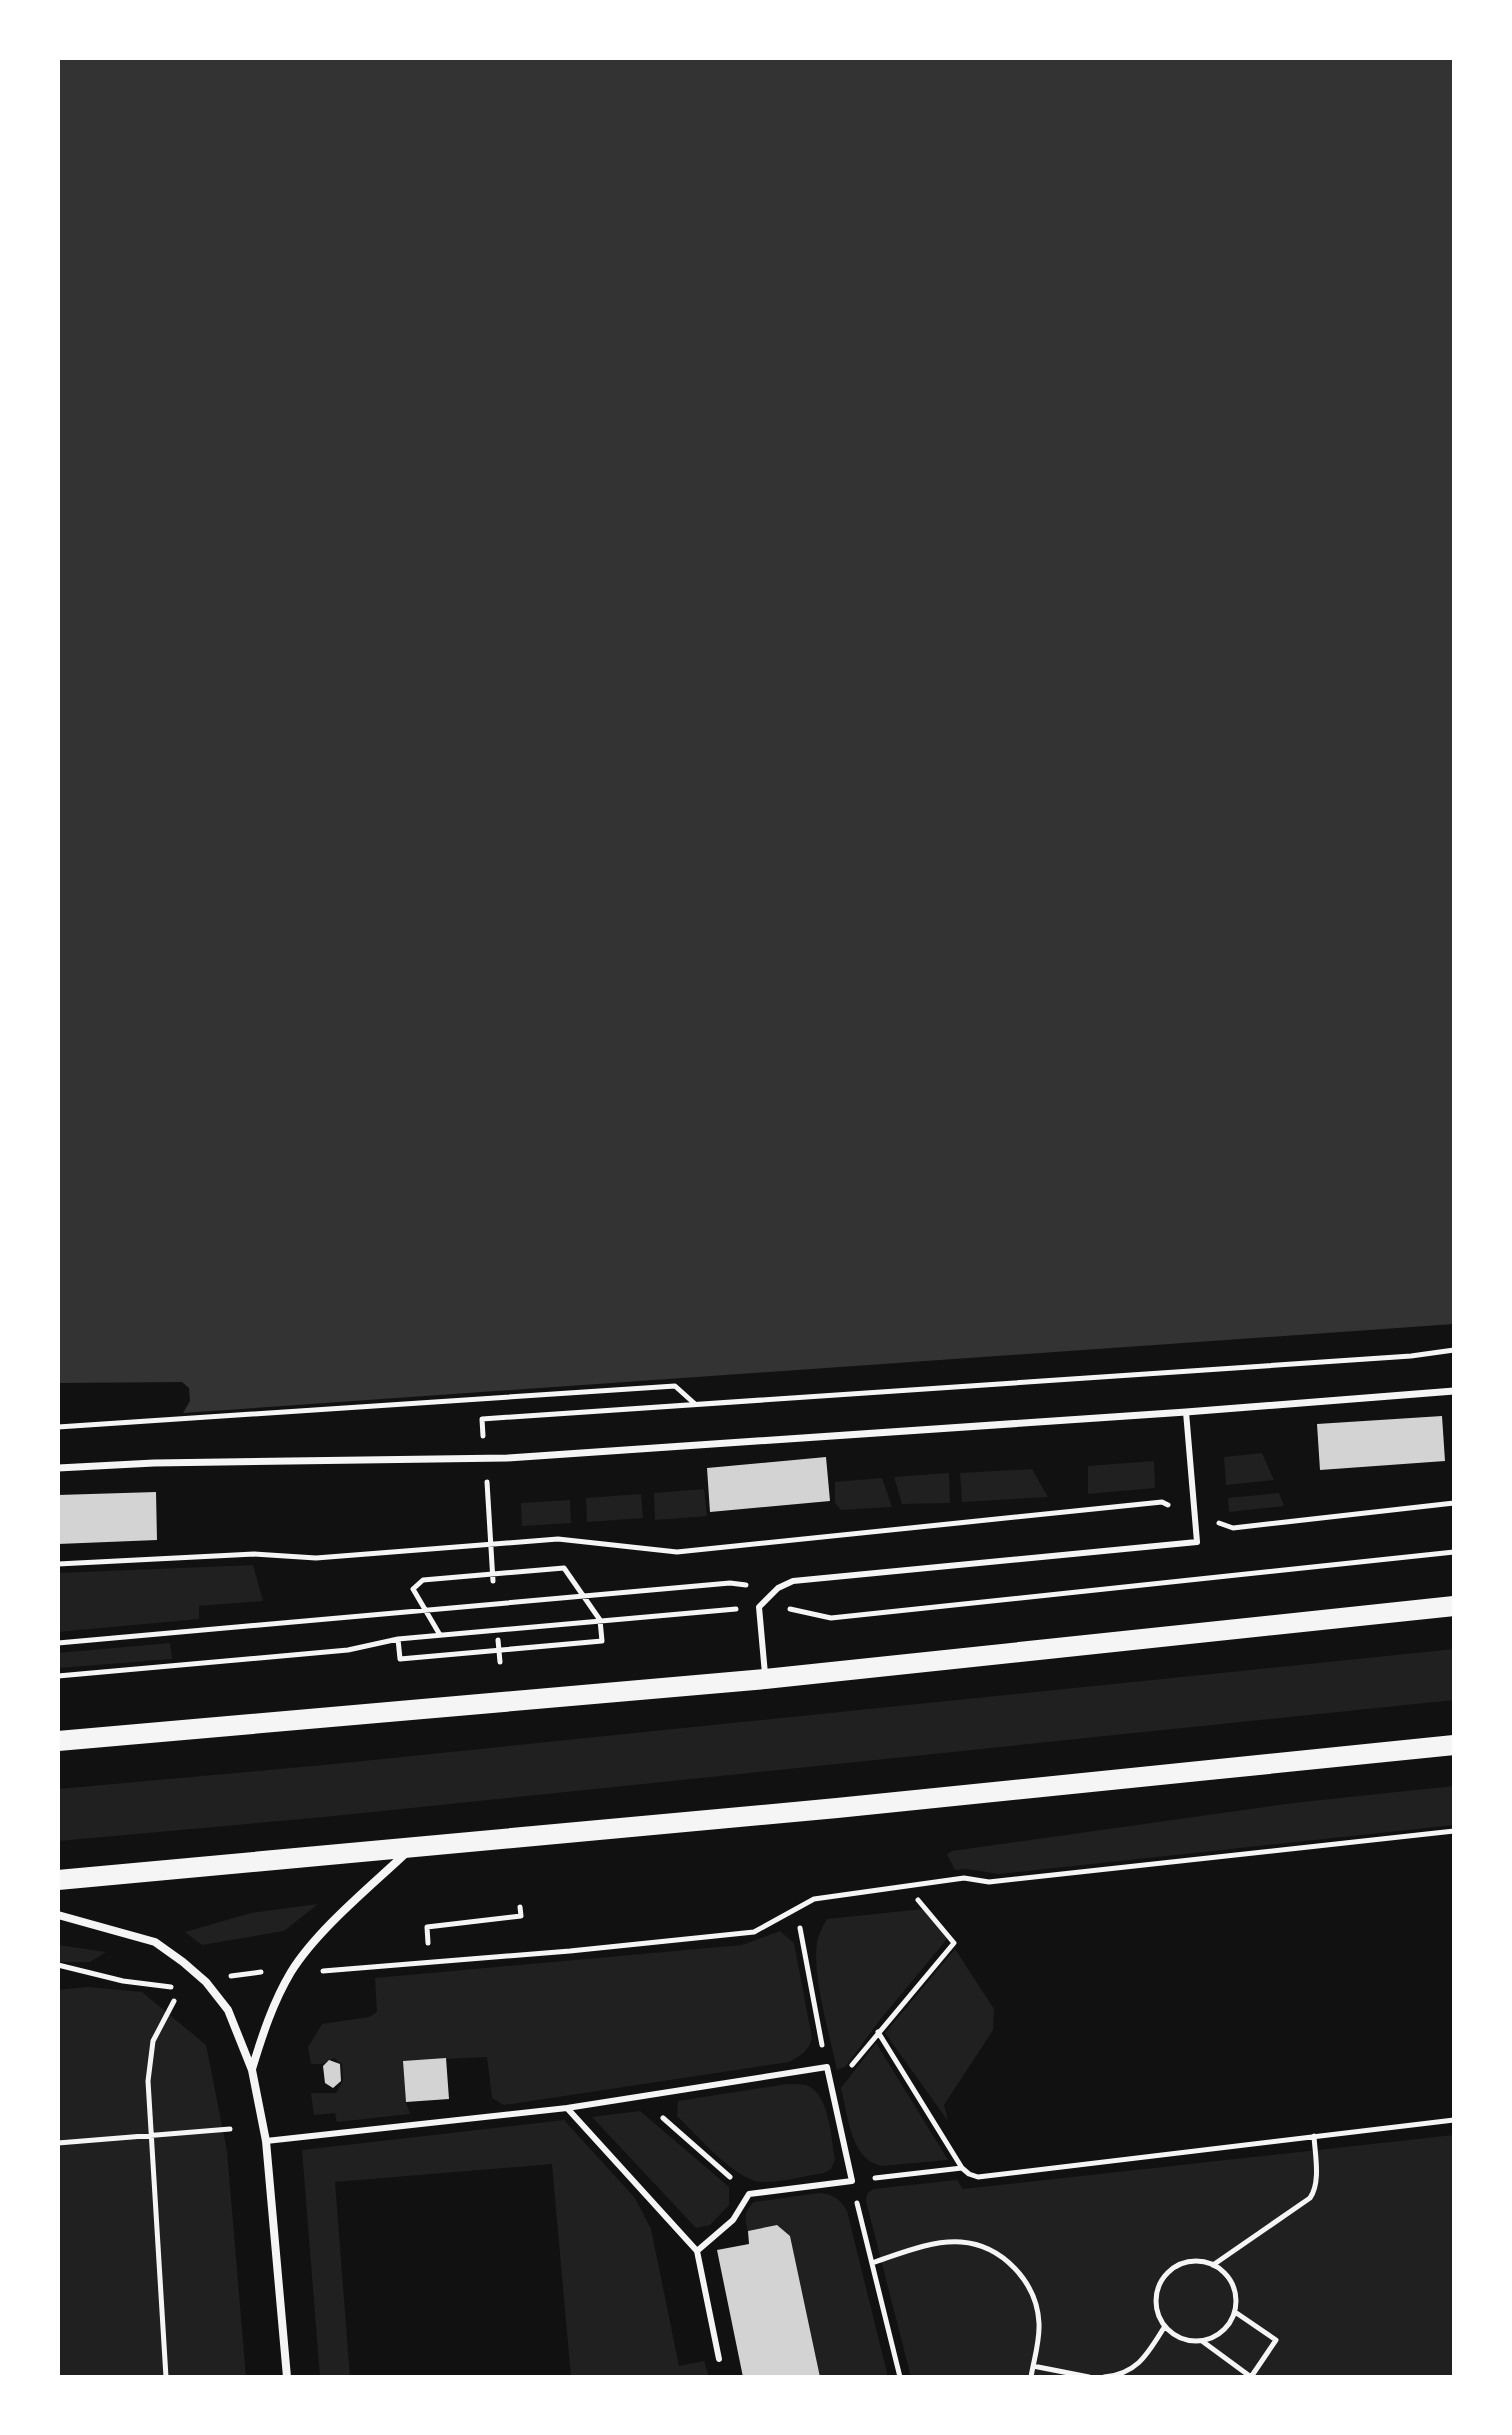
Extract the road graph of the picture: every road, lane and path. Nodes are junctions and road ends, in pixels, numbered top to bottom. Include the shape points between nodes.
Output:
1 (1454, 1350) edge
2 (1454, 1391) edge
3 (696, 1404) junction
4 (1186, 1412) junction
5 (58, 1427) edge
6 (485, 1459) junction
7 (58, 1468) edge
8 (1454, 1503) edge
9 (1195, 1514) junction
10 (491, 1545) junction
11 (1454, 1552) edge
12 (58, 1564) edge
13 (493, 1577) junction
14 (581, 1595) junction
15 (767, 1596) junction
16 (1454, 1606) edge
17 (759, 1607) junction
18 (425, 1609) junction
19 (600, 1620) junction
20 (440, 1635) junction
21 (398, 1639) junction
22 (498, 1640) dead end
23 (58, 1643) edge
24 (499, 1650) junction
25 (500, 1662) dead end
26 (58, 1676) edge
27 (765, 1679) junction
28 (58, 1741) edge
29 (1454, 1745) edge
30 (1454, 1831) edge
31 (412, 1847) junction
32 (58, 1880) edge
33 (918, 1900) dead end
34 (520, 1907) dead end
35 (58, 1915) edge
36 (800, 1928) dead end
37 (428, 1943) dead end
38 (58, 1965) edge
39 (265, 1972) dead end
40 (310, 1972) dead end
41 (229, 1976) dead end
42 (173, 1987) dead end
43 (174, 2001) dead end
44 (878, 2032) junction
45 (827, 2067) junction
46 (252, 2070) junction
47 (832, 2091) junction
48 (640, 2097) junction
49 (567, 2108) junction
50 (1454, 2120) edge
51 (230, 2129) dead end
52 (152, 2135) junction
53 (1314, 2136) junction
54 (266, 2141) junction
55 (58, 2143) edge
56 (962, 2168) junction
57 (852, 2181) junction
58 (749, 2194) junction
59 (697, 2251) junction
60 (872, 2263) junction
61 (1213, 2265) junction
62 (1235, 2312) junction
63 (1165, 2326) junction
64 (1202, 2341) junction
65 (719, 2359) dead end
66 (1033, 2366) junction
67 (166, 2377) edge
68 (287, 2377) edge
69 (900, 2377) edge
70 (1031, 2377) edge
71 (1089, 2377) edge
72 (1104, 2377) edge
73 (1251, 2377) edge

1 - 3 path
2 - 4 street
3 - 5 path via 675,1386
3 - 6 path via 482,1419
4 - 6 street
4 - 9 lane
6 - 7 street
6 - 10 path
8 - 9 path via 1233,1528
9 - 10 path via 1162,1502 677,1552 558,1539
9 - 15 lane via 1197,1542 793,1581
10 - 12 path via 316,1558 254,1554
10 - 13 path
11 - 15 path via 831,1618 812,1616
13 - 14 path via 564,1568
13 - 18 path via 423,1580 413,1589
14 - 15 path via 730,1583
14 - 18 path
14 - 19 path
15 - 17 lane
16 - 27 main road
17 - 19 path
17 - 27 lane
18 - 20 path
18 - 23 path
19 - 20 path
19 - 24 path via 602,1641
20 - 21 path
21 - 24 path via 400,1659
21 - 26 path via 348,1650
22 - 24 path
24 - 25 path
27 - 28 main road
29 - 31 main road
30 - 40 path via 989,1882 929,1882 814,1899 754,1932
31 - 32 main road
31 - 46 street via 291,1972
33 - 44 path via 954,1943
34 - 37 path via 521,1916 427,1927
35 - 46 street via 155,1942 183,1962 228,2010
36 - 45 path
38 - 42 path
39 - 41 path
43 - 52 path via 153,2041 148,2081
44 - 47 path
44 - 56 path
45 - 47 lane
45 - 48 lane
46 - 54 street
47 - 57 lane
48 - 49 lane
48 - 58 path
49 - 54 lane
49 - 59 lane
50 - 53 path
51 - 52 path
52 - 55 path
52 - 67 path
53 - 56 path via 978,2177
53 - 61 path via 1316,2181 1310,2198
54 - 68 street
56 - 57 path
57 - 58 lane
57 - 60 path
58 - 59 lane via 733,2220
59 - 65 lane
60 - 66 path via 944,2243 962,2242 997,2254 1027,2281 1036,2301
60 - 69 path
61 - 62 path via 1235,2290
61 - 63 path via 1190,2262 1161,2281 1156,2304
62 - 64 path via 1223,2332
62 - 73 path via 1276,2340
63 - 64 path via 1181,2339
63 - 72 path via 1142,2362
64 - 73 path
66 - 70 path
66 - 71 path

